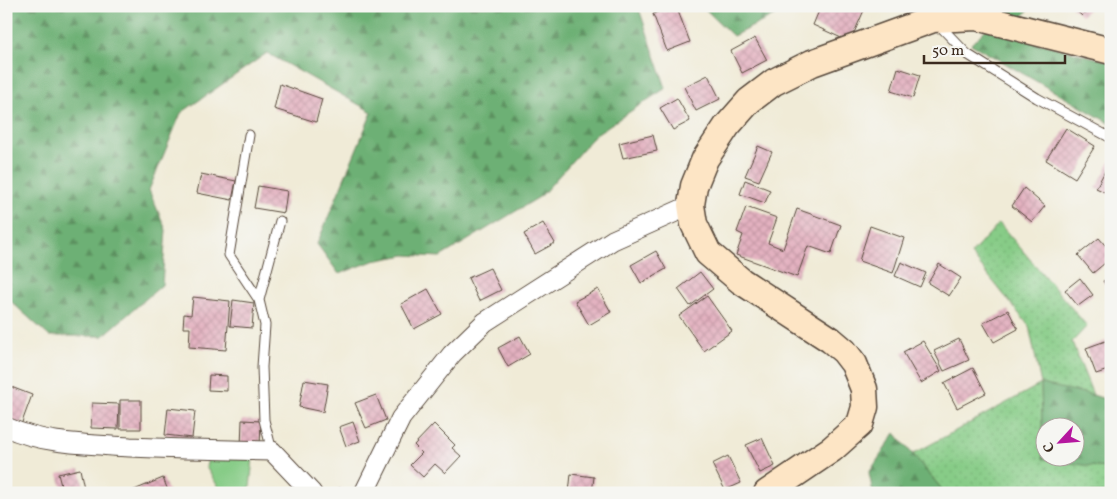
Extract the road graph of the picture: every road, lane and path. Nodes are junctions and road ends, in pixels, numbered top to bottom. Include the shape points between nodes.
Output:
1 (933, 19) junction
2 (1111, 52) edge
3 (250, 135) dead end
4 (1111, 138) edge
5 (691, 205) junction
6 (280, 221) dead end
7 (259, 300) junction
8 (6, 427) edge
9 (272, 451) junction
10 (312, 493) edge
11 (364, 493) edge
12 (767, 493) edge

1 - 2 street via 976,17
1 - 4 lane via 967,54 1037,98
1 - 5 street via 812,63 774,82 749,101 705,159 694,186
3 - 7 lane via 229,255
5 - 11 street via 613,240 485,322 452,354 401,418
5 - 12 street via 694,224 708,253 741,281 837,346 854,364 864,389 865,407 860,424 832,449
6 - 7 lane
7 - 9 lane via 265,325 262,367 264,420
8 - 9 street via 24,435 60,443
9 - 10 street

